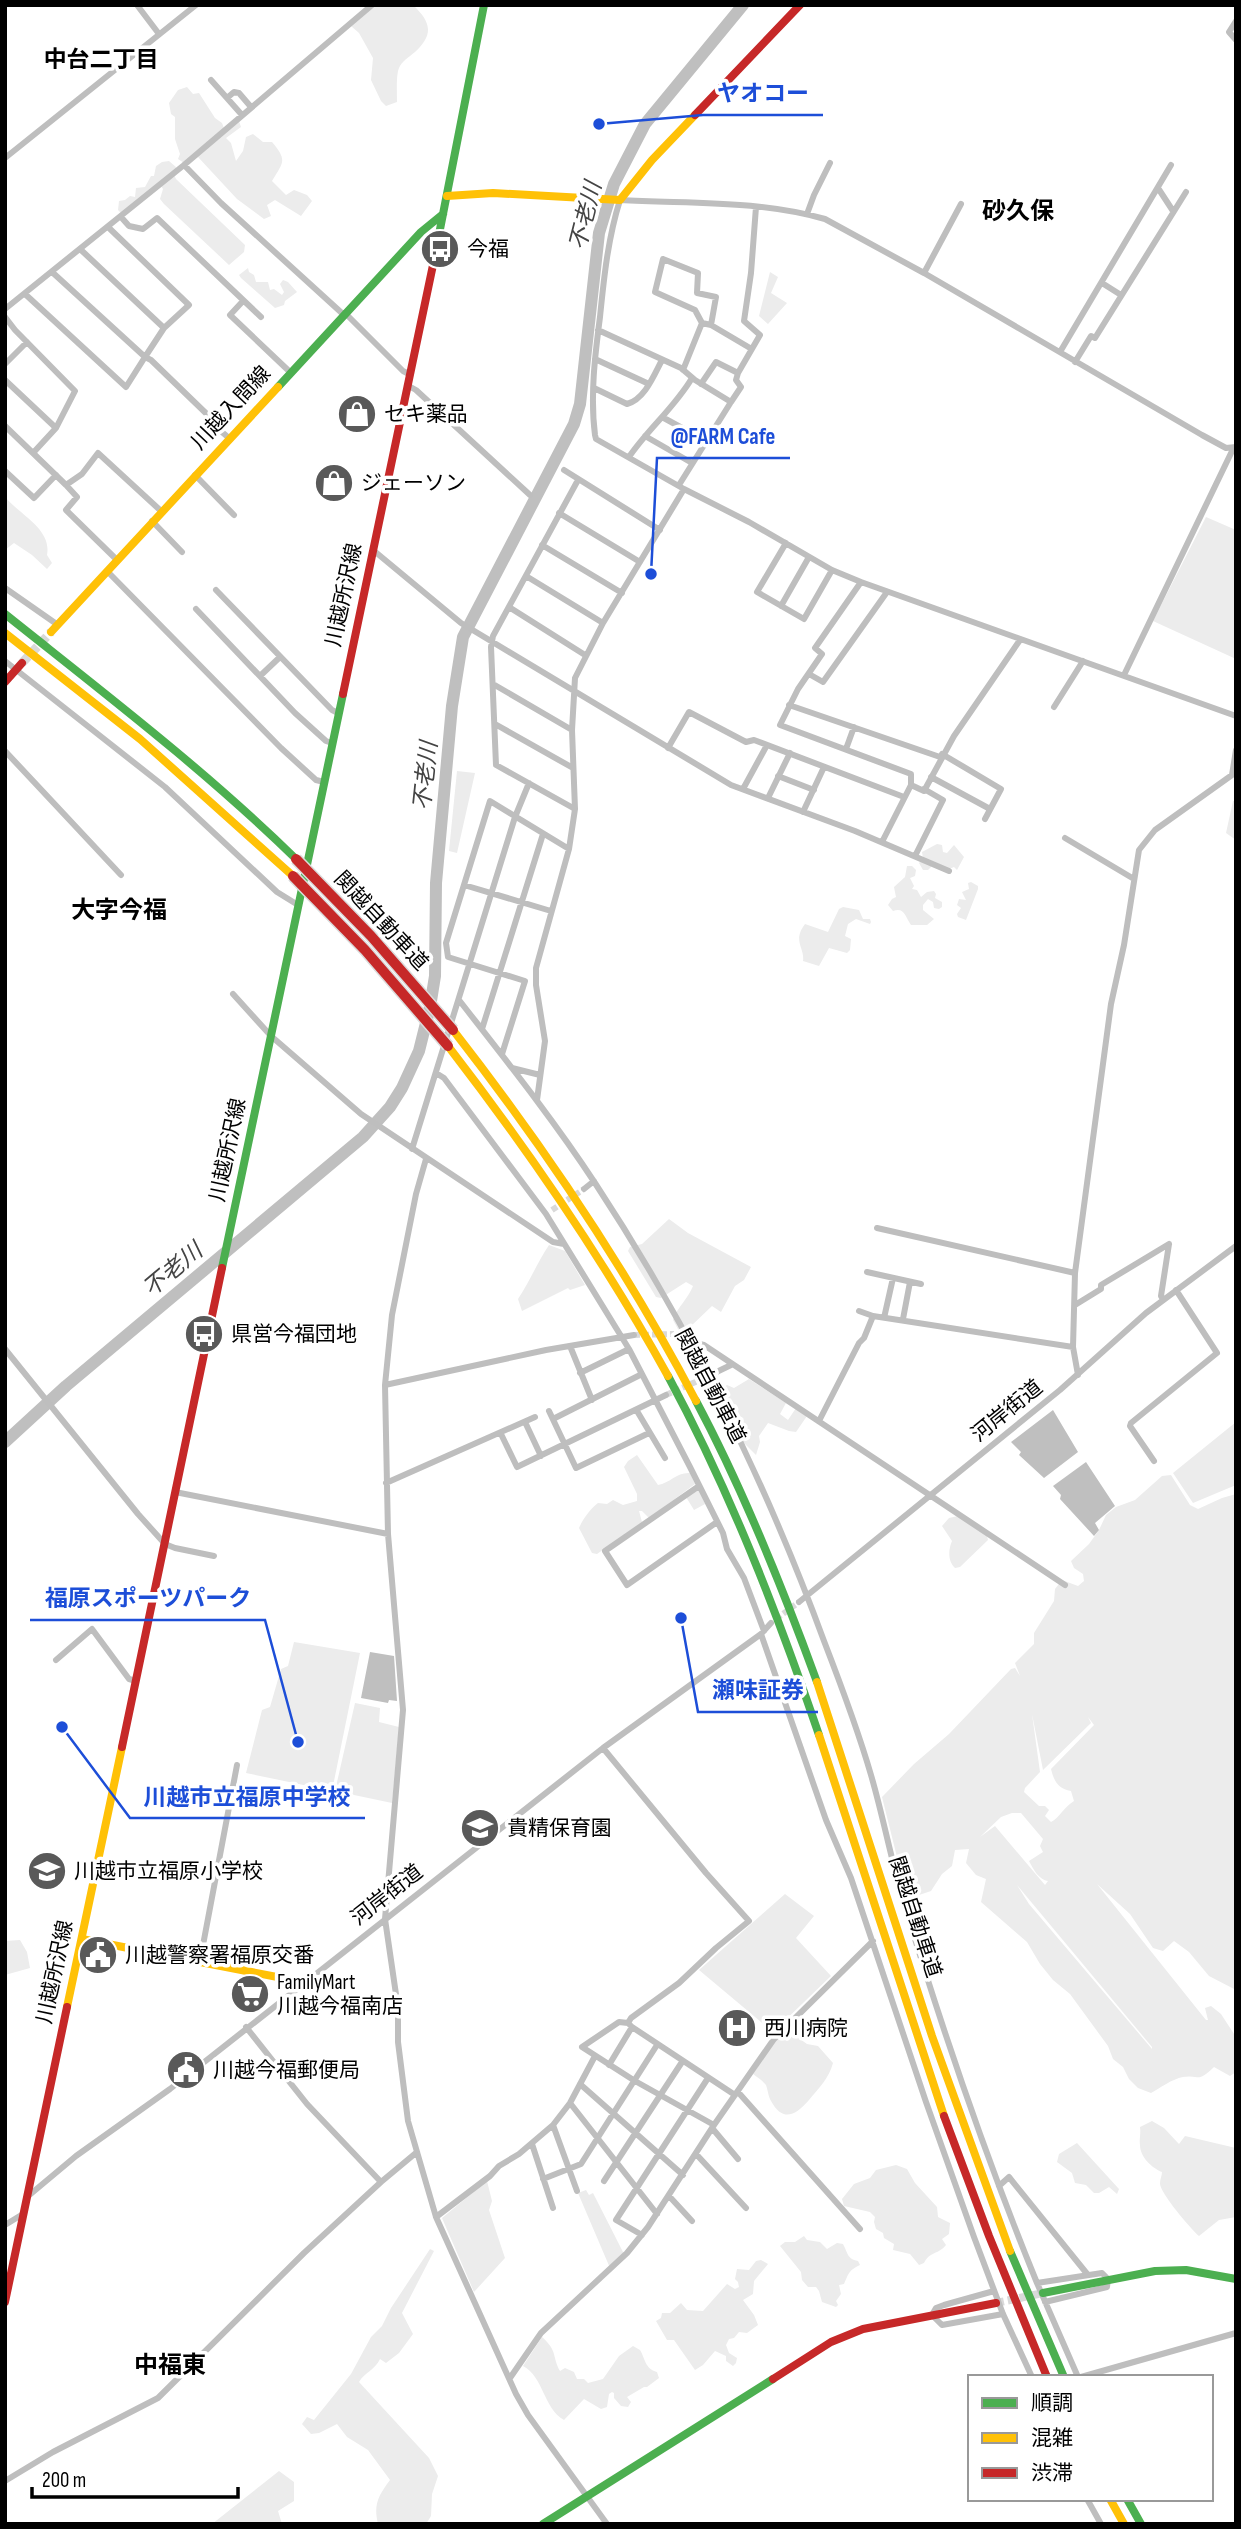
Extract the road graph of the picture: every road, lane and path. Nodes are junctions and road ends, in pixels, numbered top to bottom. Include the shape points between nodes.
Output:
1 (137, 5) edge
2 (196, 5) edge
3 (372, 5) edge
4 (484, 5) edge
5 (792, 8) edge
6 (1236, 21) edge
7 (159, 34) junction
8 (1236, 40) edge
9 (211, 80) dead end
10 (227, 98) junction
11 (251, 107) junction
12 (242, 115) junction
13 (5, 158) edge
14 (830, 163) dead end
15 (184, 165) junction
16 (1171, 165) dead end
17 (1158, 188) junction
18 (1186, 192) dead end
19 (447, 196) junction
20 (619, 200) junction
21 (961, 204) dead end
22 (756, 207) junction
23 (1173, 211) junction
24 (443, 214) junction
25 (807, 214) junction
26 (121, 216) junction
27 (108, 227) junction
28 (80, 249) junction
29 (52, 272) junction
30 (924, 273) junction
31 (1102, 283) junction
32 (25, 294) junction
33 (1121, 295) junction
34 (243, 301) junction
35 (5, 309) edge
36 (344, 314) junction
37 (5, 317) edge
38 (261, 317) dead end
39 (702, 323) junction
40 (711, 324) junction
41 (164, 328) junction
42 (598, 330) junction
43 (27, 342) junction
44 (750, 348) junction
45 (1060, 352) junction
46 (145, 357) junction
47 (595, 359) junction
48 (662, 360) junction
49 (1075, 362) junction
50 (5, 364) edge
51 (683, 370) junction
52 (290, 372) junction
53 (738, 373) junction
54 (692, 377) junction
55 (5, 380) edge
56 (408, 380) junction
57 (649, 384) junction
58 (701, 384) junction
59 (594, 387) junction
60 (731, 402) junction
61 (662, 417) junction
62 (5, 426) edge
63 (56, 428) junction
64 (645, 436) junction
65 (229, 439) junction
66 (706, 441) junction
67 (1234, 448) edge
68 (33, 453) junction
69 (629, 457) junction
70 (692, 463) junction
71 (564, 470) dead end
72 (5, 471) edge
73 (56, 475) junction
74 (195, 475) junction
75 (578, 480) junction
76 (66, 485) junction
77 (681, 487) junction
78 (530, 495) dead end
79 (161, 511) junction
80 (559, 513) junction
81 (234, 515) dead end
82 (152, 522) junction
83 (660, 530) junction
84 (786, 543) junction
85 (542, 545) junction
86 (373, 550) junction
87 (182, 552) dead end
88 (809, 558) junction
89 (117, 560) junction
90 (640, 562) junction
91 (832, 570) junction
92 (107, 571) junction
93 (526, 576) junction
94 (861, 582) junction
95 (5, 588) edge
96 (216, 590) dead end
97 (887, 592) junction
98 (622, 593) junction
99 (781, 606) junction
100 (509, 607) junction
101 (196, 609) dead end
102 (5, 614) edge
103 (603, 624) junction
104 (54, 628) joint
105 (5, 633) edge
106 (1020, 640) junction
107 (492, 641) junction
108 (586, 655) junction
109 (280, 657) junction
110 (5, 661) edge
111 (1083, 661) junction
112 (19, 666) junction
113 (809, 674) junction
114 (1124, 675) junction
115 (260, 676) junction
116 (5, 682) edge
117 (493, 684) junction
118 (574, 689) junction
119 (789, 705) junction
120 (1054, 707) dead end
121 (338, 713) junction
122 (1236, 716) edge
123 (495, 724) junction
124 (854, 727) junction
125 (572, 730) junction
126 (332, 743) junction
127 (767, 745) junction
128 (668, 748) junction
129 (846, 750) junction
130 (1236, 750) edge
131 (5, 751) edge
132 (790, 754) junction
133 (941, 756) junction
134 (824, 767) junction
135 (573, 768) junction
136 (778, 776) junction
137 (931, 777) junction
138 (324, 782) junction
139 (529, 783) junction
140 (911, 785) junction
141 (743, 789) junction
142 (924, 789) junction
143 (814, 790) junction
144 (904, 797) junction
145 (768, 798) junction
146 (575, 809) junction
147 (990, 809) junction
148 (803, 812) junction
149 (515, 817) junction
150 (985, 819) dead end
151 (543, 834) junction
152 (1065, 838) dead end
153 (882, 842) junction
154 (569, 849) junction
155 (915, 856) junction
156 (949, 871) dead end
157 (121, 875) dead end
158 (1134, 879) junction
159 (464, 885) junction
160 (491, 893) junction
161 (522, 902) junction
162 (298, 905) junction
163 (551, 911) junction
164 (469, 964) junction
165 (500, 973) junction
166 (525, 981) junction
167 (536, 985) junction
168 (233, 994) dead end
169 (459, 1000) junction
170 (482, 1029) junction
171 (271, 1036) junction
172 (502, 1054) junction
173 (512, 1068) junction
174 (436, 1073) junction
175 (540, 1075) junction
176 (537, 1100) junction
177 (412, 1149) junction
178 (426, 1159) junction
179 (594, 1181) junction
180 (584, 1189) tunnel mouth
181 (877, 1228) dead end
182 (564, 1244) junction
183 (1236, 1246) edge
184 (867, 1272) dead end
185 (1075, 1273) junction
186 (893, 1278) junction
187 (910, 1282) junction
188 (921, 1284) dead end
189 (1176, 1290) junction
190 (1163, 1299) junction
191 (1075, 1305) junction
192 (859, 1311) dead end
193 (873, 1316) junction
194 (884, 1318) junction
195 (903, 1320) junction
196 (674, 1334) tunnel mouth
197 (685, 1334) junction
198 (634, 1335) tunnel mouth
199 (620, 1336) junction
200 (691, 1342) junction
201 (570, 1346) junction
202 (1073, 1347) junction
203 (5, 1349) edge
204 (629, 1349) junction
205 (730, 1365) junction
206 (580, 1373) junction
207 (642, 1374) junction
208 (1078, 1375) junction
209 (708, 1376) junction
210 (700, 1380) tunnel mouth
211 (385, 1385) junction
212 (666, 1395) tunnel mouth
213 (592, 1399) junction
214 (657, 1400) junction
215 (549, 1410) dead end
216 (637, 1411) junction
217 (535, 1417) dead end
218 (553, 1419) junction
219 (819, 1421) junction
220 (525, 1422) junction
221 (649, 1433) junction
222 (502, 1434) junction
223 (565, 1445) junction
224 (541, 1456) junction
225 (665, 1458) dead end
226 (1154, 1461) dead end
227 (386, 1483) junction
228 (699, 1486) junction
229 (176, 1492) junction
230 (930, 1495) junction
231 (717, 1522) junction
232 (388, 1534) junction
233 (165, 1544) junction
234 (214, 1556) dead end
235 (1065, 1585) dead end
236 (808, 1597) junction
237 (799, 1602) tunnel mouth
238 (771, 1623) tunnel mouth
239 (762, 1632) junction
240 (56, 1660) dead end
241 (136, 1681) junction
242 (603, 1748) junction
243 (237, 1765) dead end
244 (385, 1919) junction
245 (82, 1939) junction
246 (873, 1941) junction
247 (200, 1961) junction
248 (303, 1982) junction
249 (630, 2025) junction
250 (246, 2027) junction
251 (657, 2045) junction
252 (595, 2056) junction
253 (682, 2062) junction
254 (609, 2065) junction
255 (708, 2078) junction
256 (635, 2081) junction
257 (580, 2084) junction
258 (736, 2094) junction
259 (662, 2096) junction
260 (570, 2103) junction
261 (688, 2110) junction
262 (613, 2114) junction
263 (553, 2125) junction
264 (713, 2127) junction
265 (636, 2135) junction
266 (598, 2138) junction
267 (532, 2144) junction
268 (417, 2152) junction
269 (696, 2154) junction
270 (658, 2155) junction
271 (738, 2159) dead end
272 (617, 2163) junction
273 (569, 2169) junction
274 (682, 2175) junction
275 (543, 2179) junction
276 (604, 2181) dead end
277 (381, 2182) junction
278 (638, 2186) junction
279 (999, 2186) junction
280 (577, 2191) dead end
281 (669, 2196) junction
282 (27, 2197) junction
283 (553, 2208) dead end
284 (746, 2208) dead end
285 (23, 2214) junction
286 (657, 2214) junction
287 (436, 2217) junction
288 (692, 2221) dead end
289 (5, 2225) edge
290 (860, 2229) dead end
291 (642, 2235) junction
292 (1088, 2275) junction
293 (1108, 2279) junction
294 (1236, 2279) edge
295 (994, 2291) junction
296 (1042, 2293) junction
297 (5, 2302) edge
298 (996, 2303) tunnel mouth
299 (932, 2315) junction
300 (1003, 2315) junction
301 (1236, 2333) edge
302 (1031, 2375) edge
303 (1046, 2375) edge
304 (1063, 2375) edge
305 (1079, 2375) edge
306 (1087, 2375) edge
307 (510, 2378) junction
308 (5, 2481) edge
309 (587, 2496) junction
310 (1088, 2501) edge
311 (1111, 2501) edge
312 (1128, 2501) edge
313 (543, 2524) edge
314 (607, 2524) edge
315 (1101, 2524) edge
316 (1124, 2524) edge
317 (1140, 2524) edge

1 - 7 street
2 - 7 street
3 - 11 street
4 - 19 main road, 川越所沢線
5 - 20 main road
6 - 8 street via 1229,32
7 - 13 street
9 - 10 street
10 - 11 street via 239,93
10 - 12 street
11 - 12 street
12 - 15 street
14 - 25 street
15 - 26 street
15 - 36 street
16 - 17 street
17 - 23 street
17 - 31 street
18 - 23 street
19 - 20 main road via 493,193
19 - 24 main road, 川越所沢線
20 - 22 street
20 - 42 street via 607,250
21 - 30 street
22 - 25 street
22 - 44 street via 744,321 760,335
23 - 33 street
24 - 36 main road, 川越入間線
24 - 56 main road, 川越所沢線
25 - 30 street via 834,223
26 - 27 street
26 - 34 street via 129,226 143,229 157,218
27 - 28 street
27 - 41 street via 189,305
28 - 29 street
28 - 41 street
29 - 32 street
29 - 46 street
30 - 45 street
31 - 33 street
31 - 45 street
32 - 35 street
32 - 46 street via 126,387
33 - 49 street
34 - 38 street
34 - 52 street via 230,316
36 - 52 main road, 川越入間線
36 - 56 street
37 - 43 street
39 - 40 street
39 - 40 street via 695,310 656,292 663,259 698,273 697,293 716,297
39 - 51 street
40 - 44 street
41 - 46 street
42 - 47 street
42 - 48 street
43 - 50 street
43 - 63 street via 75,388
44 - 53 street
45 - 49 street
46 - 65 street
47 - 57 street
47 - 59 street
48 - 51 street
48 - 57 street
49 - 67 street via 1226,448
51 - 54 street
52 - 65 main road, 川越入間線
53 - 58 street via 714,362
53 - 60 street via 741,387
54 - 58 street
54 - 61 street
55 - 63 street
56 - 78 street
56 - 86 main road, 川越所沢線
57 - 59 street via 627,404
58 - 60 street
59 - 69 street via 596,439
60 - 66 street
61 - 64 street
61 - 66 street
62 - 68 street
63 - 68 street
64 - 69 street
64 - 70 street
65 - 74 main road, 川越入間線
66 - 70 street
67 - 114 street
68 - 73 street
69 - 77 street
70 - 77 street
71 - 75 street
72 - 73 street via 34,498
73 - 76 street
74 - 79 main road, 川越入間線
74 - 81 street
75 - 80 street
75 - 83 street
76 - 79 street via 82,474 98,453
76 - 89 street via 77,496 66,510
77 - 83 street
77 - 84 street
79 - 82 main road, 川越入間線
80 - 85 street
80 - 90 street
82 - 87 street
82 - 89 main road, 川越入間線
83 - 90 street
84 - 88 street
84 - 99 street via 757,592
85 - 93 street
85 - 98 street
86 - 107 street via 463,624
86 - 121 main road, 川越所沢線
88 - 91 street
88 - 99 street
89 - 92 main road, 川越入間線
90 - 98 street
91 - 94 street
91 - 99 street via 804,619
92 - 104 main road, 川越入間線
92 - 138 street via 281,748
93 - 100 street
93 - 103 street
94 - 97 street
94 - 113 street via 815,648 822,654
95 - 104 street
96 - 109 street
97 - 106 street
97 - 113 street via 823,682
98 - 103 street
100 - 107 street
100 - 108 street
101 - 115 street
102 - 304 main road, 関越自動車道, bridge via 258,822 371,936 453,1030 542,1146 606,1241 682,1369 755,1521 800,1632 988,2196
103 - 108 street
105 - 303 main road, 関越自動車道, bridge via 140,739 293,876 365,950 448,1046 538,1164 629,1305 741,1527 806,1692 956,2148
106 - 111 street
106 - 133 street
107 - 117 street
107 - 118 street
108 - 118 street
109 - 115 street
109 - 121 street
110 - 112 street
111 - 114 street
111 - 120 street
112 - 116 main road
112 - 162 street via 165,787 277,892
113 - 119 street
114 - 122 street
115 - 126 street
117 - 123 street
117 - 125 street
118 - 125 street
118 - 128 street
119 - 124 street
119 - 129 street via 780,724
121 - 126 main road, 川越所沢線
123 - 135 street
123 - 139 street via 496,765
124 - 129 street
124 - 133 street
125 - 135 street
126 - 138 main road, 川越所沢線
127 - 128 street via 746,742 689,712
127 - 132 street
127 - 141 street
128 - 141 street
129 - 140 street via 911,774
130 - 158 street via 1232,775 1144,841
131 - 157 street
132 - 134 street
132 - 136 street
133 - 137 street
133 - 147 street via 1001,789
134 - 143 street
134 - 144 street
135 - 146 street
136 - 143 street
136 - 145 street
137 - 142 street
137 - 147 street
138 - 162 main road, 川越所沢線
139 - 146 street
139 - 149 street
140 - 142 street
140 - 144 street
141 - 145 street
142 - 155 street via 943,800
143 - 148 street
144 - 153 street
145 - 148 street
146 - 154 street
147 - 150 street
148 - 153 street
149 - 151 street
149 - 159 street via 490,801
149 - 160 street
151 - 154 street
151 - 161 street
152 - 158 street
153 - 155 street
154 - 163 street
155 - 156 street
158 - 185 street via 1111,1004
159 - 160 street
159 - 164 street via 446,951 448,957
160 - 161 street
160 - 164 street
161 - 163 street
161 - 165 street
162 - 171 main road, 川越所沢線
163 - 167 street
164 - 165 street
164 - 169 street
165 - 166 street
165 - 170 street
166 - 167 street
166 - 172 street
167 - 175 street via 545,1041
168 - 171 street
169 - 170 street
169 - 174 street
170 - 172 street
171 - 177 street via 367,1118
171 - 229 main road, 川越所沢線
172 - 173 street
173 - 175 street
173 - 176 street
174 - 177 street
174 - 182 street via 549,1212
175 - 176 street
176 - 179 street
177 - 178 street
178 - 182 street via 554,1242
178 - 211 street via 392,1315
179 - 180 street
179 - 197 street
181 - 185 street
182 - 199 street
183 - 189 street, 河岸街道
184 - 186 street
185 - 191 street
186 - 187 street
186 - 194 street
187 - 188 street
187 - 195 street
189 - 190 street, 河岸街道
189 - 226 street via 1217,1353 1131,1423
190 - 191 street via 1161,1284 1169,1244
190 - 208 street, 河岸街道
191 - 202 street
192 - 193 street
193 - 194 street
193 - 219 street
194 - 195 street
195 - 202 street
196 - 197 street
197 - 200 street
198 - 199 street
199 - 201 street
199 - 204 street
200 - 205 street via 704,1345
200 - 209 street
201 - 206 street
201 - 211 street
202 - 208 street
203 - 233 street
204 - 206 street
204 - 207 street
205 - 209 street
205 - 219 street
206 - 213 street
207 - 213 street
207 - 214 street
208 - 230 street, 河岸街道
209 - 210 street
209 - 236 street via 745,1447
211 - 227 street
212 - 214 street
213 - 218 street
214 - 216 street
214 - 228 street
215 - 218 street
216 - 221 street
216 - 223 street
217 - 220 street
218 - 223 street
219 - 230 street
220 - 222 street
220 - 224 street
221 - 223 street via 576,1468
221 - 225 street
222 - 224 street via 517,1467
222 - 227 street
223 - 224 street
227 - 232 street
228 - 231 street
228 - 231 street via 605,1551 627,1585
229 - 232 street
229 - 233 main road, 川越所沢線
230 - 235 street
230 - 236 street, 河岸街道
231 - 239 street via 744,1578
232 - 244 street via 403,1710
233 - 234 street
233 - 241 main road, 川越所沢線
236 - 237 street, 河岸街道
236 - 279 street via 867,1763 904,1902
238 - 239 street, 河岸街道
239 - 242 street, 河岸街道
239 - 246 street via 826,1821
240 - 241 street via 92,1629 129,1679
241 - 245 main road, 川越所沢線
242 - 244 street, 河岸街道
242 - 249 street via 749,1921
243 - 247 street
244 - 248 street, 河岸街道
244 - 268 street via 398,2008 401,2074
245 - 247 main road
245 - 282 main road, 川越所沢線
246 - 258 street via 774,2039
246 - 295 street
247 - 248 main road
248 - 250 street, 河岸街道
249 - 251 street
249 - 252 street via 619,2022 582,2047
249 - 254 street
250 - 277 street via 307,2104
250 - 282 street, 河岸街道
251 - 253 street
251 - 256 street
252 - 254 street
252 - 257 street
253 - 255 street
253 - 259 street
254 - 256 street
255 - 258 street
255 - 261 street
256 - 259 street
256 - 262 street
257 - 260 street
257 - 262 street
258 - 264 street
258 - 290 street
259 - 261 street
259 - 265 street
260 - 263 street
260 - 266 street
261 - 264 street
261 - 270 street
262 - 265 street
262 - 266 street
263 - 267 street
263 - 273 street
264 - 269 street
264 - 271 street
265 - 270 street
265 - 272 street
266 - 272 street
266 - 273 street via 581,2164
267 - 275 street
267 - 287 street
268 - 277 street
268 - 287 street
269 - 274 street
269 - 284 street
270 - 274 street
270 - 278 street
272 - 276 street
272 - 278 street
273 - 275 street
273 - 280 street
274 - 281 street
275 - 283 street
277 - 308 street via 158,2398
278 - 286 street
278 - 291 street via 616,2220
279 - 292 street via 1009,2177
279 - 296 street
281 - 286 street
281 - 288 street
282 - 285 main road, 川越所沢線
285 - 289 street
285 - 297 main road, 川越所沢線
286 - 291 street
287 - 307 street
291 - 307 street via 541,2333
292 - 293 street via 1102,2273
292 - 296 street
293 - 294 main road via 1176,2270
293 - 296 main road
295 - 299 street via 936,2308
295 - 300 street
296 - 305 street
298 - 299 main road
299 - 300 street via 942,2325
299 - 309 main road via 863,2329 831,2342
300 - 302 street
301 - 306 street
307 - 309 street via 528,2415
309 - 313 main road
309 - 314 street
310 - 315 street
311 - 316 main road
312 - 317 main road

